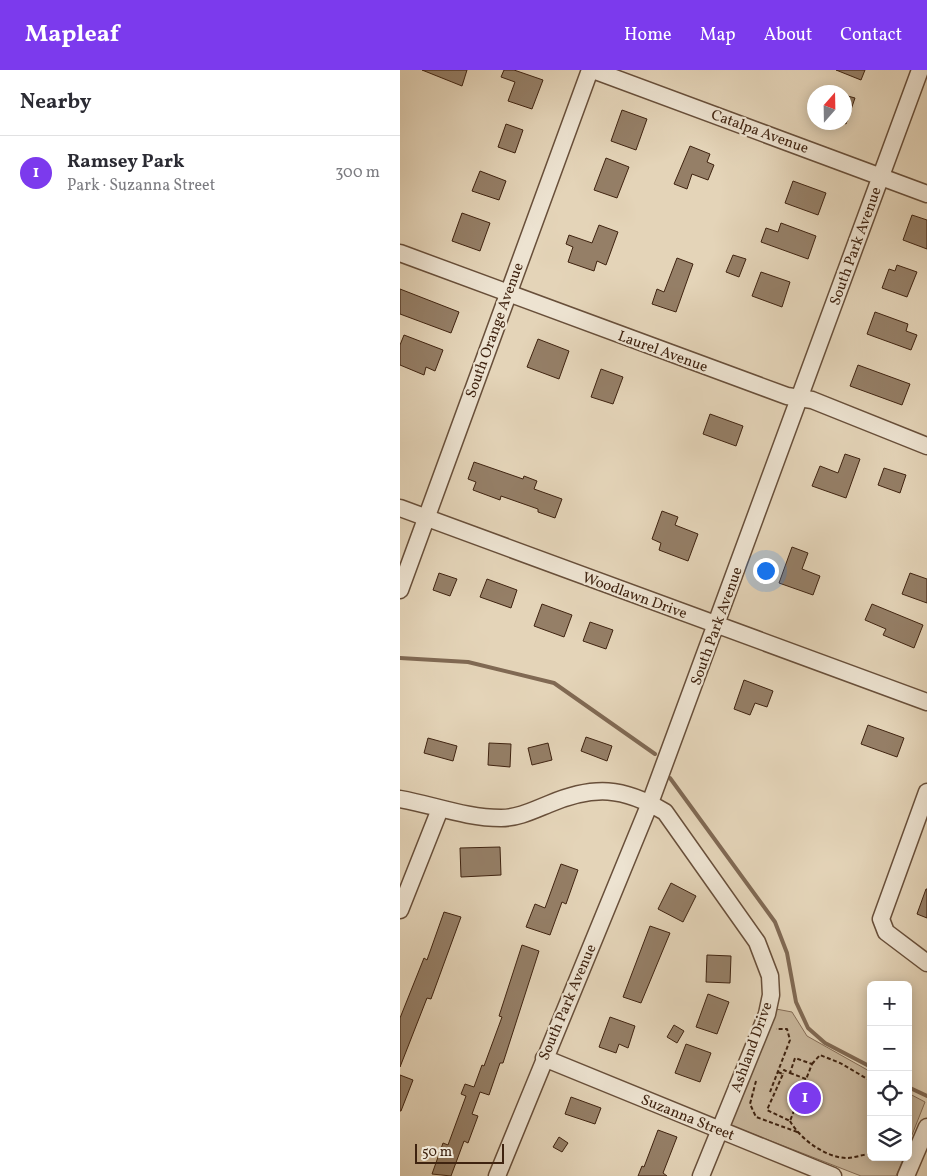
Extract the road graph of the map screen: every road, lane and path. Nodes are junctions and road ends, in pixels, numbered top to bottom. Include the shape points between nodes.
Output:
1 (591, 70) edge
2 (920, 70) edge
3 (881, 176) junction
4 (927, 194) edge
5 (400, 253) edge
6 (508, 293) junction
7 (799, 398) junction
8 (927, 446) edge
9 (400, 508) edge
10 (426, 518) junction
11 (400, 590) edge
12 (716, 625) junction
13 (927, 702) edge
14 (927, 792) edge
15 (400, 799) edge
16 (650, 803) junction
17 (440, 809) junction
18 (400, 910) edge
19 (927, 963) edge
20 (774, 1033) dead end
21 (544, 1058) junction
22 (812, 1064) junction
23 (744, 1069) junction
24 (778, 1072) junction
25 (790, 1073) junction
26 (782, 1074) junction
27 (806, 1079) junction
28 (867, 1079) edge
29 (770, 1092) dead end
30 (790, 1121) junction
31 (927, 1127) edge
32 (720, 1130) junction
33 (800, 1133) junction
34 (867, 1155) edge
35 (497, 1176) edge
36 (701, 1176) edge
37 (833, 1176) edge
38 (906, 1176) edge

1 - 3 street, Catalpa Avenue
1 - 6 street, South Orange Avenue
2 - 3 street, South Park Avenue
3 - 4 street, Catalpa Avenue
3 - 7 street, South Park Avenue
5 - 6 street, Laurel Avenue
6 - 7 street, Laurel Avenue
6 - 10 street, South Orange Avenue
7 - 8 street, Laurel Avenue via 812,400
7 - 12 street, South Park Avenue
9 - 10 street, Woodlawn Drive
10 - 11 street, South Orange Avenue
10 - 12 street, Woodlawn Drive
12 - 13 street, Woodlawn Drive
12 - 16 street, South Park Avenue
14 - 19 street via 881,919 886,932
15 - 17 street
16 - 17 street via 614,791 597,791 563,798 527,813 504,818
16 - 21 street, South Park Avenue
16 - 23 street, Ashland Drive via 664,812 757,942 765,958 770,976 767,1014
17 - 18 street
20 - 24 path via 777,1028 790,1032
21 - 32 street, Suzanna Street
21 - 35 street, South Park Avenue
22 - 25 path via 795,1058
22 - 27 path
22 - 28 path via 820,1055
23 - 32 street, Ashland Drive
23 - 33 path via 756,1074 750,1104 756,1116
24 - 26 path
24 - 29 path
25 - 26 path via 784,1070
25 - 27 path
26 - 30 path via 767,1110
27 - 30 path
30 - 33 path
31 - 38 street
32 - 36 street, Ashland Drive
32 - 37 street, Suzanna Street
33 - 34 path via 825,1153 847,1158

